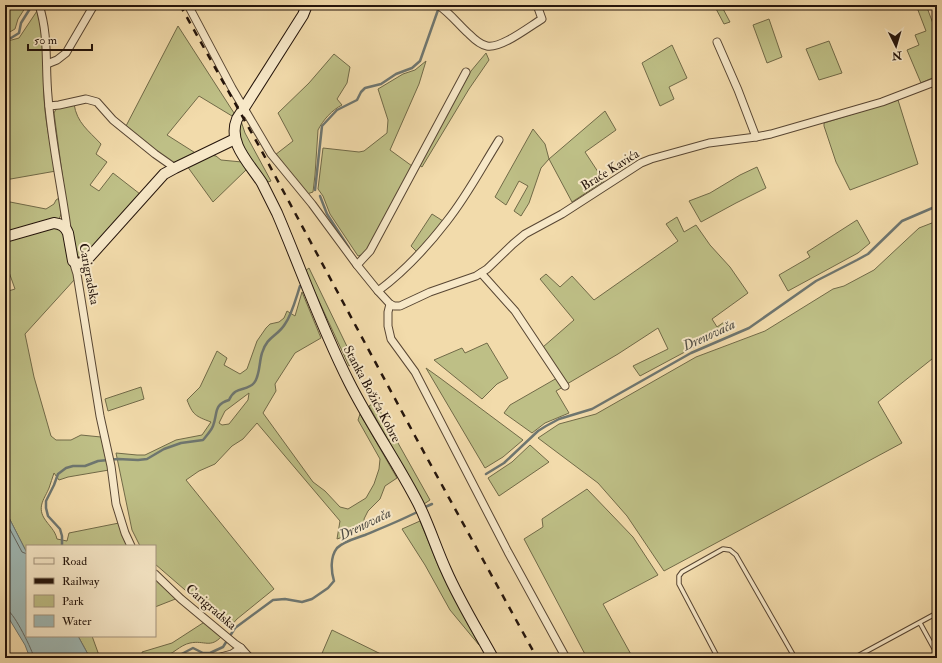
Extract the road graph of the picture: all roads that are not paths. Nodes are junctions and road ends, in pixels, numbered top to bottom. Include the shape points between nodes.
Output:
1 (39, 5) edge
2 (94, 5) edge
3 (188, 5) edge
4 (307, 5) edge
5 (438, 5) edge
6 (537, 5) edge
7 (717, 42) dead end
8 (47, 64) junction
9 (466, 72) dead end
10 (937, 81) edge
11 (49, 106) junction
12 (244, 107) junction
13 (756, 137) junction
14 (235, 139) junction
15 (499, 140) dead end
16 (174, 168) junction
17 (64, 223) junction
18 (5, 237) edge
19 (72, 261) junction
20 (85, 262) junction
21 (357, 265) junction
22 (481, 273) junction
23 (77, 274) junction
24 (378, 291) junction
25 (390, 304) junction
26 (565, 386) dead end
27 (131, 545) edge
28 (156, 575) edge
29 (937, 613) edge
30 (920, 623) junction
31 (238, 646) junction
32 (937, 654) edge
33 (217, 658) edge
34 (250, 658) edge
35 (493, 658) edge
36 (566, 658) edge
37 (718, 658) edge
38 (795, 658) edge
39 (854, 658) edge

1 - 8 street, Carigradska
2 - 8 street via 66,53
3 - 12 street
4 - 12 street
5 - 6 street via 477,41 490,46 503,43 542,19
7 - 13 street
8 - 11 street, Carigradska
9 - 21 street via 370,251
10 - 13 street, Braće Kavića via 882,102
11 - 16 street via 86,99 97,102 113,120
11 - 17 street, Carigradska
12 - 14 street via 234,124
12 - 21 street via 271,154
13 - 22 street, Braće Kavića via 709,143 641,163 526,234
14 - 16 street
14 - 35 street, Stanka Božića Kobre via 239,150 272,202 348,382 418,504 446,571
15 - 24 street via 448,220 414,260
16 - 20 street via 153,185
17 - 18 street via 54,223
17 - 19 street, Carigradska
19 - 20 street via 77,264
19 - 23 street, Carigradska
20 - 23 street
21 - 24 street
22 - 25 street, Braće Kavića via 400,306
22 - 26 street via 515,311
23 - 27 street, Carigradska via 116,504
24 - 25 street
25 - 36 street via 388,326 391,339 415,372
28 - 31 street, Carigradska
29 - 30 lane
30 - 32 lane
30 - 39 lane
31 - 33 street via 232,654
31 - 34 street, Carigradska
37 - 38 lane via 679,584 679,576 723,549 730,550 736,555

